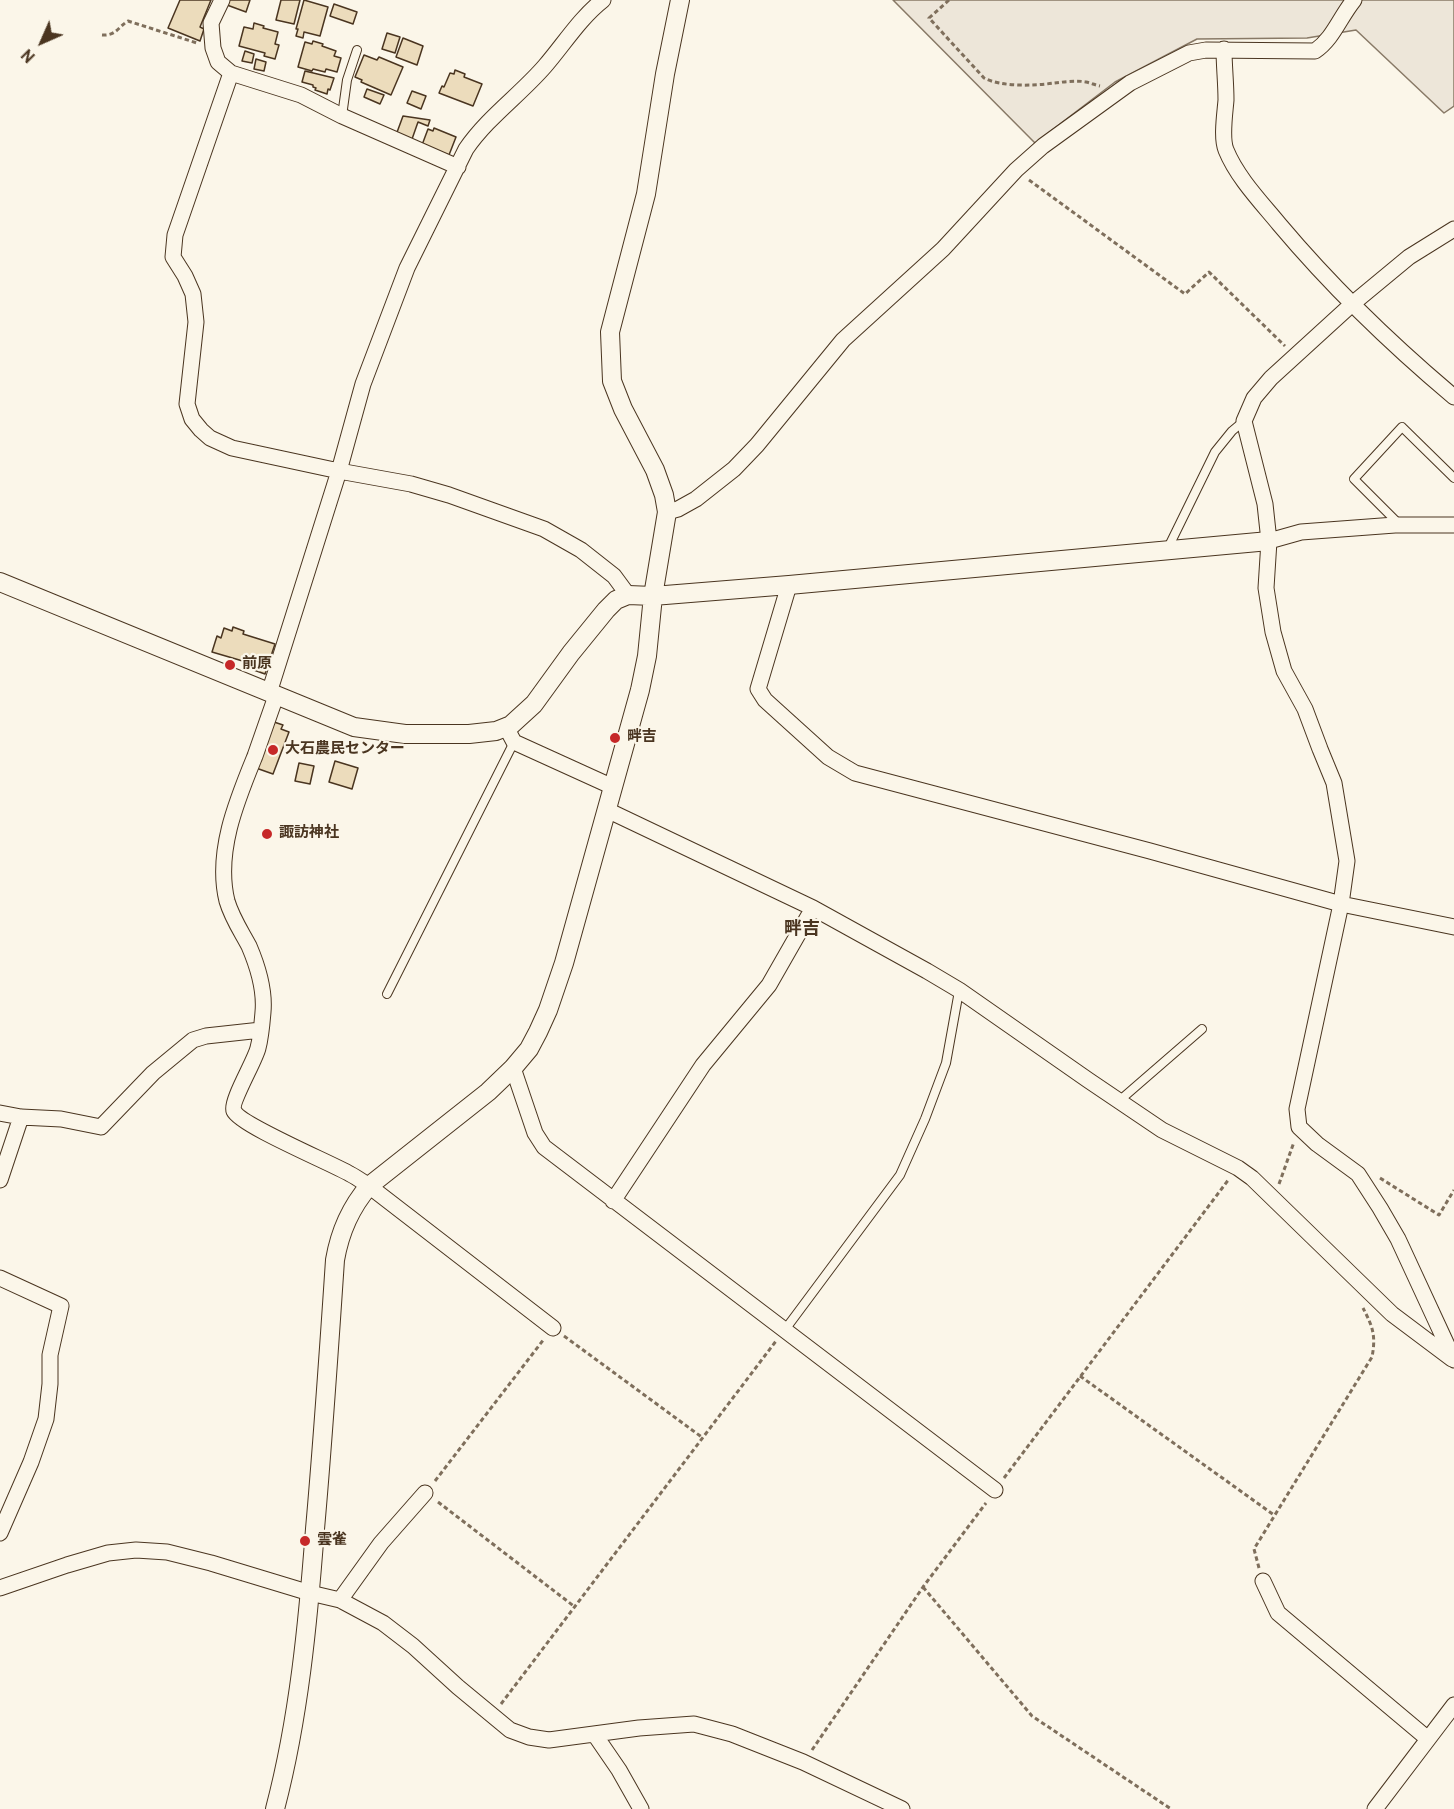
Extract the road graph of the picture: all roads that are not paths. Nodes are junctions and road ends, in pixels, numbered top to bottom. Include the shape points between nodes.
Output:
1 (222, 0) edge
2 (603, 0) edge
3 (680, 0) edge
4 (1354, 0) edge
5 (1224, 49) junction
6 (357, 50) dead end
7 (231, 73) junction
8 (342, 116) junction
9 (458, 167) junction
10 (1454, 229) edge
11 (1351, 304) junction
12 (1454, 397) edge
13 (1244, 421) junction
14 (339, 471) junction
15 (1454, 478) edge
16 (667, 512) junction
17 (1401, 525) junction
18 (1454, 525) edge
19 (1269, 541) junction
20 (1167, 550) junction
21 (0, 582) edge
22 (789, 585) junction
23 (628, 595) junction
24 (652, 596) junction
25 (273, 694) junction
26 (510, 734) junction
27 (613, 787) junction
28 (607, 810) junction
29 (1341, 904) junction
30 (813, 908) junction
31 (1454, 927) edge
32 (959, 990) junction
33 (387, 994) dead end
34 (1202, 1029) dead end
35 (261, 1030) junction
36 (513, 1068) junction
37 (1119, 1101) junction
38 (0, 1113) edge
39 (21, 1117) junction
40 (0, 1180) edge
41 (369, 1186) junction
42 (613, 1201) junction
43 (0, 1278) edge
44 (553, 1328) road end
45 (784, 1330) junction
46 (1454, 1360) edge
47 (995, 1490) road end
48 (425, 1493) road end
49 (0, 1533) edge
50 (1263, 1581) road end
51 (0, 1588) edge
52 (310, 1593) junction
53 (340, 1600) junction
54 (1454, 1705) edge
55 (595, 1735) junction
56 (1428, 1739) junction
57 (274, 1809) edge
58 (641, 1809) edge
59 (902, 1809) edge
60 (1375, 1809) edge

1 - 7 street via 211,23 213,48 218,62
2 - 9 street via 545,66 474,137
3 - 16 street via 646,194 610,332 612,381 655,470
4 - 5 street via 1324,45 1315,51
5 - 11 street via 1225,148 1260,202
5 - 16 street via 1189,53 1130,83 1043,147 1016,170 943,249 843,340 734,469 696,499
6 - 8 lane via 347,80
7 - 8 street via 302,95
7 - 14 street via 175,235 173,257 194,294 196,322 188,404 192,419 210,438 232,448
8 - 9 street
9 - 14 street via 393,303 363,384
10 - 11 street via 1410,257
11 - 12 street
11 - 13 street via 1271,378 1254,398
13 - 19 street via 1265,504
13 - 20 lane via 1215,452
14 - 23 street via 411,484 544,529 581,550 614,576
14 - 25 street
15 - 17 lane via 1402,427 1354,479
16 - 24 street
17 - 18 street
17 - 19 street via 1301,532
19 - 20 street
19 - 29 street via 1266,588 1273,632 1284,671 1305,709 1334,783 1347,861
20 - 22 street
21 - 25 street
22 - 24 street
22 - 29 street via 758,689 765,700 828,757 855,773
23 - 24 street
23 - 26 street via 606,610 534,704 511,725
24 - 27 street via 647,656
25 - 26 street via 354,727 405,734 496,730
25 - 35 street via 234,809 225,868 227,901 256,965 264,996
26 - 27 street
26 - 33 lane
27 - 28 street
28 - 30 street
28 - 36 street via 555,991 529,1049
29 - 31 street
29 - 46 street via 1297,1108 1299,1127 1358,1174 1398,1239
30 - 32 street
30 - 42 street via 769,985 703,1065
32 - 37 street
32 - 45 lane via 946,1063 900,1175
34 - 37 lane
35 - 39 street via 193,1040 153,1073 100,1127 61,1119
35 - 41 street via 259,1047 238,1090 234,1111 256,1128
36 - 41 street
36 - 42 street via 544,1147
37 - 46 street via 1162,1130 1252,1178 1392,1314
38 - 39 street
39 - 40 street
41 - 44 street
41 - 52 street via 348,1215 335,1260
42 - 45 street
43 - 49 street via 61,1306 50,1355 46,1419
45 - 47 street
48 - 53 street via 381,1543
50 - 56 street via 1278,1613
51 - 52 street via 67,1564 136,1550 167,1552
52 - 53 street
52 - 57 street via 293,1720
53 - 55 street via 383,1623 510,1730 549,1740
54 - 56 street
55 - 58 street
55 - 59 street via 694,1724 732,1734 803,1762
56 - 60 street

